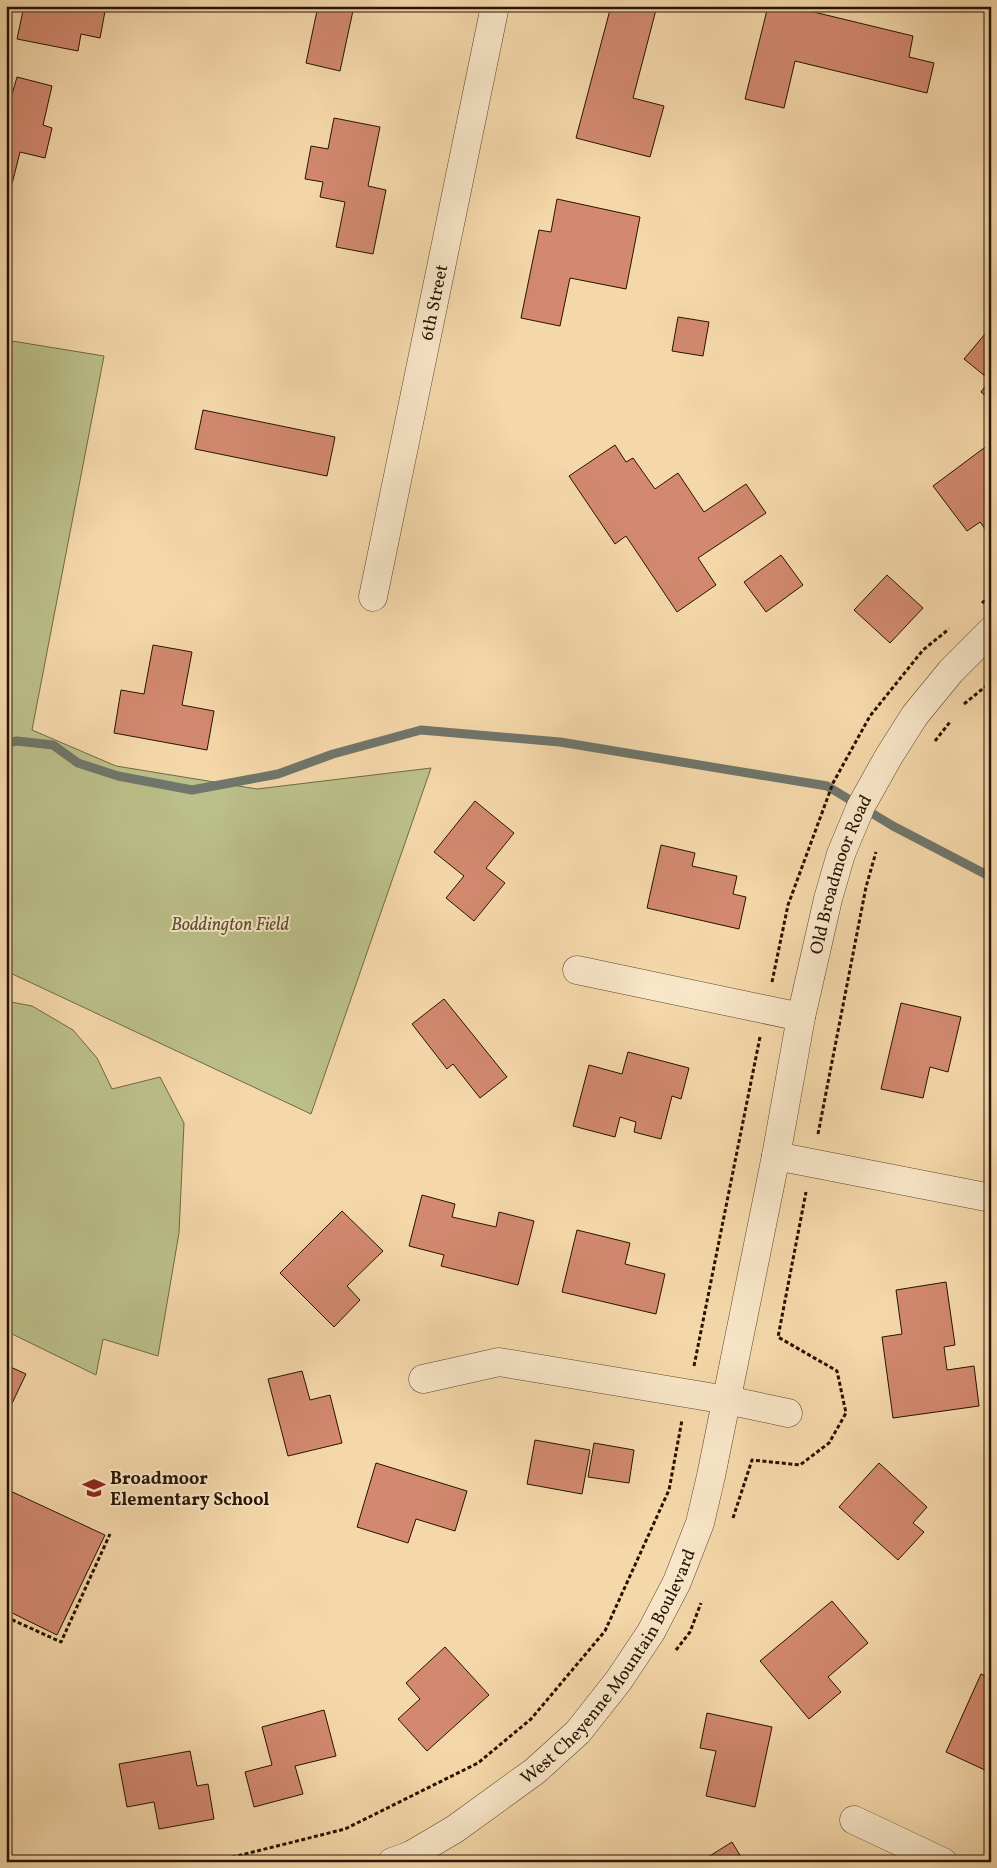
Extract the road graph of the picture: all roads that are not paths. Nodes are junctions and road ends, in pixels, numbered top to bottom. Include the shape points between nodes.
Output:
1 (495, 6) edge
2 (373, 597) dead end
3 (991, 631) edge
4 (577, 970) dead end
5 (801, 1017) junction
6 (776, 1156) junction
7 (991, 1198) edge
8 (423, 1379) dead end
9 (727, 1400) junction
10 (788, 1413) dead end
11 (854, 1820) dead end
12 (392, 1862) edge
13 (943, 1862) edge

1 - 2 street, 6th Street
3 - 5 street, Old Broadmoor Road via 950,671 915,715 861,806 841,854 828,899
4 - 5 street
5 - 6 street, Old Broadmoor Road
6 - 7 street
6 - 9 street, West Cheyenne Mountain Boulevard
8 - 9 street via 499,1362
9 - 10 street
9 - 12 street, West Cheyenne Mountain Boulevard via 697,1531 677,1582 651,1632 619,1680 578,1732 535,1771 455,1829 411,1855
11 - 13 street

